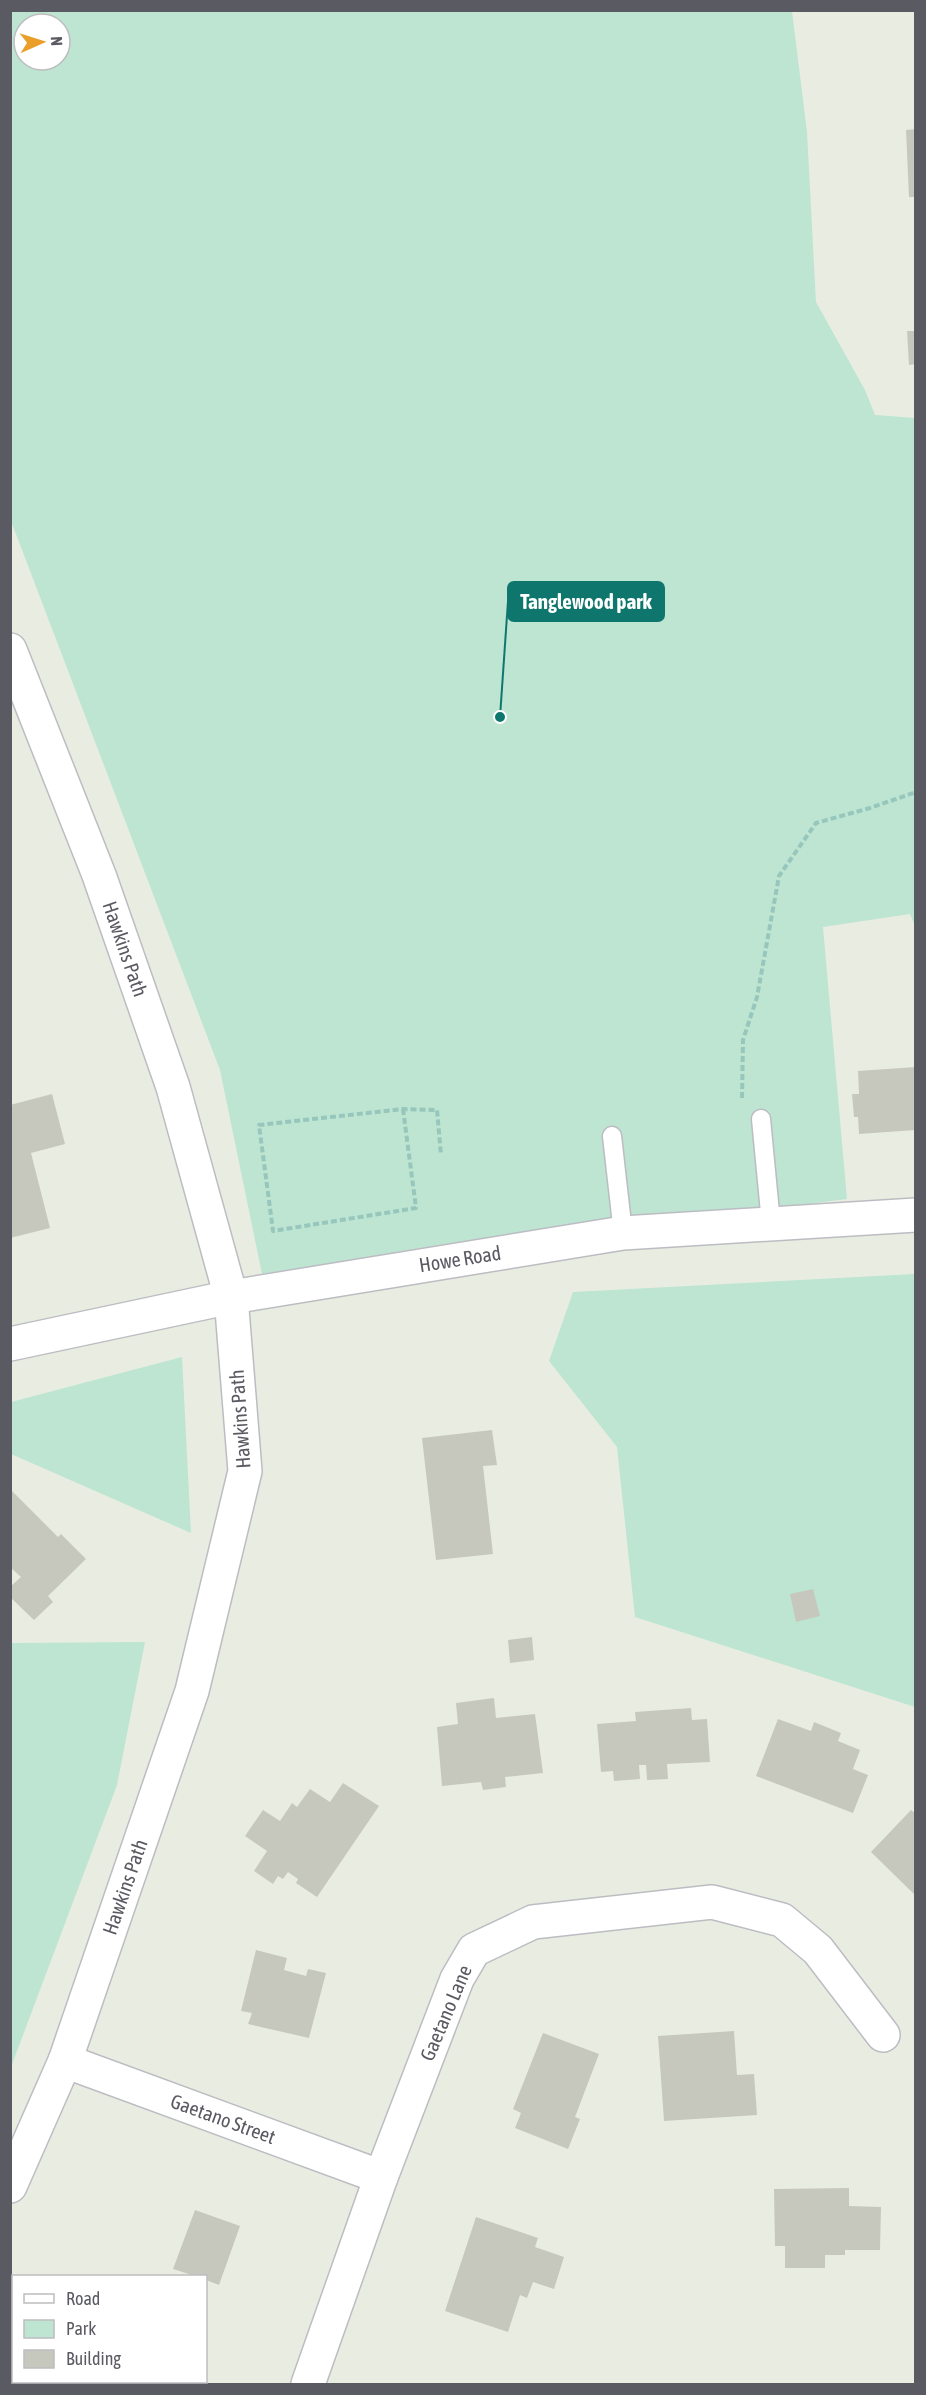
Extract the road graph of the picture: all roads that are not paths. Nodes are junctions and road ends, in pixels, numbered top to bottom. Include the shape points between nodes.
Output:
1 (10, 650) edge
2 (761, 1119) dead end
3 (612, 1136) dead end
4 (915, 1215) edge
5 (771, 1223) junction
6 (623, 1233) junction
7 (231, 1297) junction
8 (10, 1344) edge
9 (883, 2035) dead end
10 (65, 2061) junction
11 (381, 2177) junction
12 (10, 2186) edge
13 (308, 2385) edge

1 - 7 street, Hawkins Path via 99,876 173,1087
2 - 5 lane
3 - 6 lane
4 - 5 street, Howe Road
5 - 6 street, Howe Road
6 - 7 street, Howe Road
7 - 8 street, Howe Road
7 - 10 street, Hawkins Path via 245,1471 192,1691
9 - 11 street, Gaetano Lane via 818,1950 782,1920 712,1902 533,1922 474,1950 457,1979
10 - 11 street, Gaetano Street
10 - 12 street, Hawkins Path
11 - 13 street, Gaetano Lane

